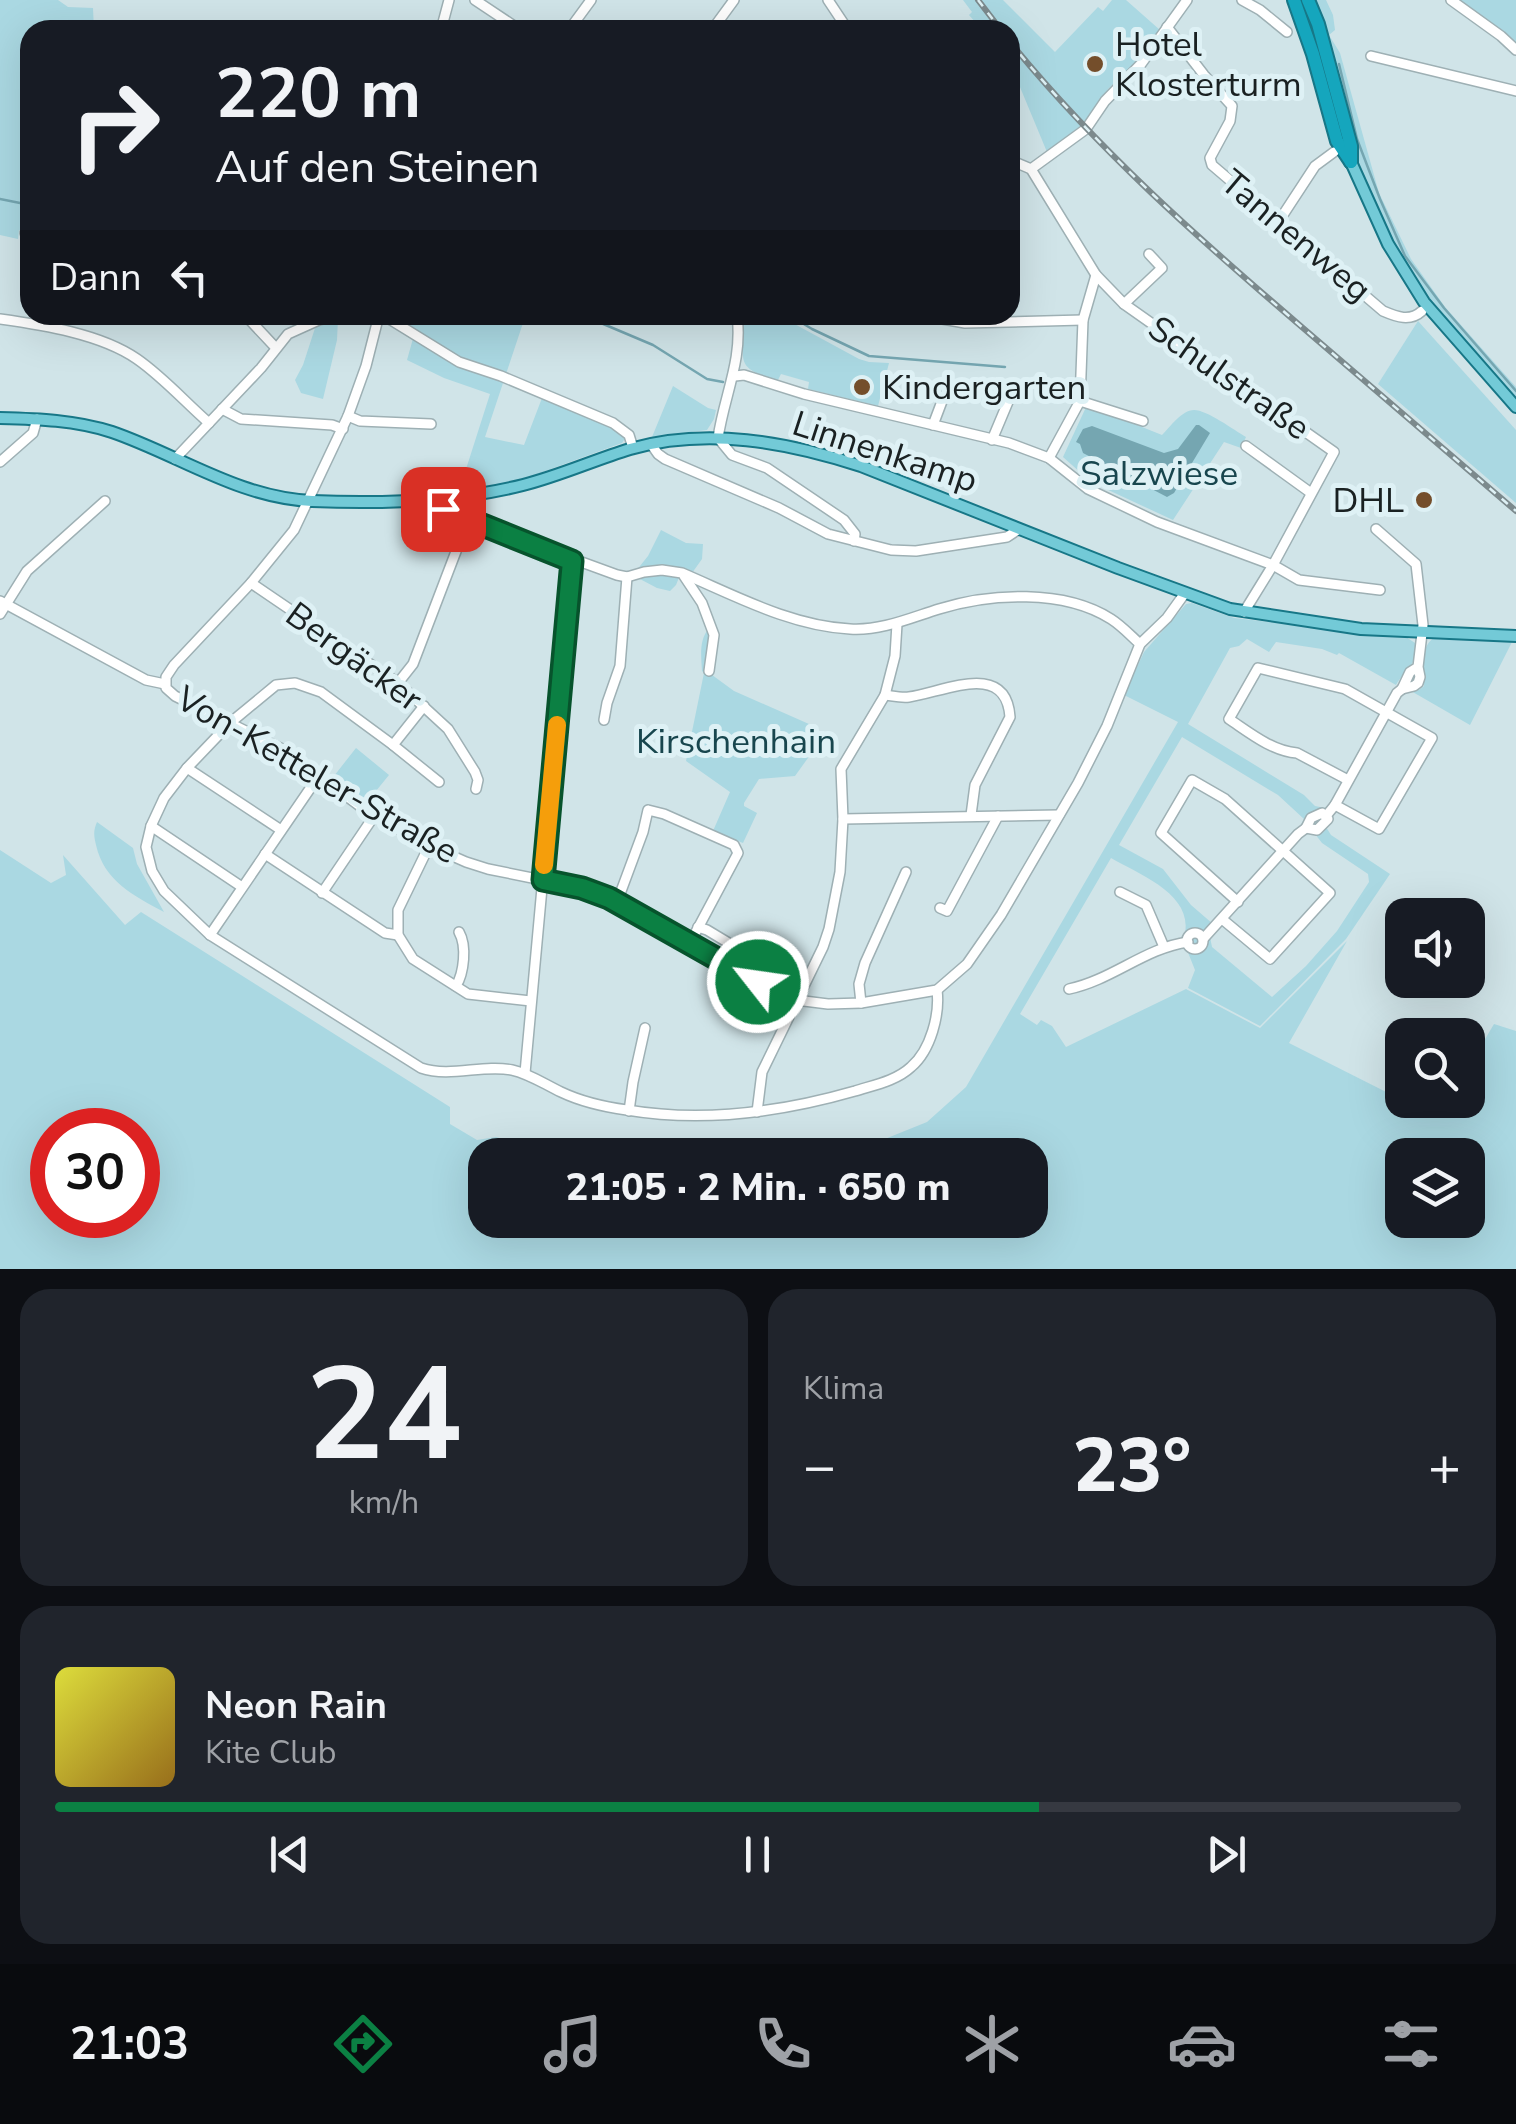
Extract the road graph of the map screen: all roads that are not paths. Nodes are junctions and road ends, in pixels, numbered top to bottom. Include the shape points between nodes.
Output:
1 (1187, 0) edge
2 (1242, 0) edge
3 (1294, 0) edge
4 (1308, 0) edge
5 (1450, 0) edge
6 (479, 1) edge
7 (506, 20) edge
8 (1168, 26) junction
9 (1288, 32) dead end
10 (1516, 50) edge
11 (1371, 56) dead end
12 (1516, 91) edge
13 (1334, 152) dead end
14 (1350, 162) junction
15 (1020, 164) edge
16 (1032, 169) junction
17 (1279, 221) junction
18 (1149, 254) dead end
19 (1096, 275) junction
20 (1124, 304) junction
21 (1422, 311) dead end
22 (1020, 319) edge
23 (1083, 320) junction
24 (35, 325) edge
25 (255, 325) edge
26 (307, 325) edge
27 (376, 325) edge
28 (399, 325) edge
29 (737, 325) edge
30 (276, 347) junction
31 (735, 376) junction
32 (1013, 390) dead end
33 (944, 396) dead end
34 (1080, 401) junction
35 (1516, 407) edge
36 (222, 409) junction
37 (348, 416) junction
38 (0, 418) edge
39 (36, 419) junction
40 (1143, 422) dead end
41 (208, 423) junction
42 (431, 424) dead end
43 (933, 425) junction
44 (343, 430) junction
45 (718, 438) junction
46 (992, 440) junction
47 (651, 444) junction
48 (1246, 446) dead end
49 (634, 448) junction
50 (1049, 458) junction
51 (175, 459) junction
52 (0, 462) edge
53 (1311, 493) junction
54 (435, 499) junction
55 (105, 501) dead end
56 (309, 501) junction
57 (468, 520) junction
58 (1020, 529) junction
59 (1376, 529) dead end
60 (854, 541) junction
61 (572, 561) junction
62 (1274, 564) junction
63 (682, 573) junction
64 (627, 577) junction
65 (251, 583) junction
66 (1380, 590) dead end
67 (1185, 593) junction
68 (2, 607) edge
69 (1244, 612) junction
70 (898, 624) junction
71 (1422, 632) junction
72 (1516, 636) edge
73 (1140, 644) junction
74 (709, 671) dead end
75 (398, 683) junction
76 (165, 684) junction
77 (885, 695) junction
78 (424, 706) junction
79 (1387, 712) junction
80 (604, 720) dead end
81 (230, 723) junction
82 (393, 746) junction
83 (188, 768) junction
84 (320, 774) junction
85 (1348, 780) junction
86 (439, 782) dead end
87 (476, 788) dead end
88 (1335, 805) junction
89 (971, 815) junction
90 (1059, 815) junction
91 (374, 816) junction
92 (998, 816) junction
93 (843, 819) junction
94 (151, 826) junction
95 (281, 830) junction
96 (429, 846) junction
97 (1284, 850) junction
98 (265, 854) junction
99 (906, 872) dead end
100 (543, 880) junction
101 (242, 887) junction
102 (1120, 892) dead end
103 (322, 893) junction
104 (617, 902) junction
105 (1238, 902) junction
106 (940, 908) dead end
107 (1222, 918) junction
108 (698, 928) junction
109 (460, 932) dead end
110 (210, 935) junction
111 (398, 935) junction
112 (690, 943) junction
113 (1164, 947) junction
114 (456, 986) junction
115 (770, 988) junction
116 (1068, 989) dead end
117 (937, 990) junction
118 (796, 1000) junction
119 (531, 1001) junction
120 (862, 1003) junction
121 (645, 1028) dead end
122 (525, 1073) junction
123 (630, 1111) junction
124 (757, 1112) junction

1 - 8 street
2 - 9 street
3 - 14 highway via 1336,142
4 - 14 highway
5 - 10 street
6 - 7 street
8 - 16 street via 1086,129
8 - 17 street, Tannenweg via 1232,106 1212,165
11 - 12 street
13 - 17 street via 1316,166
14 - 35 main road via 1424,302
15 - 16 street
16 - 19 street, Schulstraße
17 - 21 street, Tannenweg via 1384,311 1399,318
18 - 20 street, Schulstraße via 1162,268
19 - 20 street, Schulstraße
19 - 23 street
20 - 53 street, Schulstraße via 1334,452
22 - 23 street
23 - 34 street
24 - 41 street via 128,353
25 - 30 street
26 - 30 street
27 - 37 street, Von-Ketteler-Straße
28 - 49 street via 459,362 613,423
29 - 31 street
30 - 36 street
31 - 43 street
31 - 45 street
32 - 46 street
33 - 43 street
34 - 40 street
34 - 50 street
36 - 41 street
36 - 44 street via 242,419
37 - 42 street
37 - 44 street, Von-Ketteler-Straße
38 - 39 main road, Linnenkamp
39 - 51 main road, Linnenkamp via 93,426
39 - 52 street via 33,432
41 - 51 street
43 - 46 street
44 - 56 street, Von-Ketteler-Straße
45 - 47 main road, Linnenkamp
45 - 58 main road, Linnenkamp via 822,454
45 - 60 street via 732,454 766,468 844,520
46 - 50 street
47 - 49 main road, Linnenkamp
47 - 60 street via 670,462
48 - 53 street
49 - 54 main road, Linnenkamp via 526,485
50 - 62 street via 1088,489 1139,514
51 - 56 main road, Linnenkamp via 260,493
53 - 62 street
54 - 56 main road, Linnenkamp
54 - 57 street
55 - 68 street via 27,572
56 - 65 street, Von-Ketteler-Straße
57 - 61 street
57 - 75 street via 414,664
58 - 60 street via 1007,537 916,551
58 - 67 main road, Linnenkamp
59 - 71 street via 1416,564
61 - 64 street
61 - 100 street
62 - 66 street via 1299,580
62 - 69 street
63 - 64 street
63 - 70 street via 805,623 852,630
63 - 74 street via 714,635
64 - 80 street via 620,666
65 - 75 street, Bergäcker
65 - 76 street, Von-Ketteler-Straße via 174,665
67 - 69 main road, Linnenkamp
67 - 73 street
68 - 76 street
69 - 71 main road, Linnenkamp
70 - 73 street via 978,598 1025,596 1082,606 1111,619
70 - 77 street
71 - 72 main road, Linnenkamp
71 - 79 street via 1418,667
73 - 90 street via 1108,726
75 - 78 street, Bergäcker
76 - 81 street, Von-Ketteler-Straße
77 - 89 street via 905,698 974,683 1003,692 1010,717 974,785
77 - 93 street via 841,769
78 - 82 street
78 - 87 street, Bergäcker via 476,772
79 - 85 street
79 - 85 street via 1345,689 1258,668 1247,686 1229,719
79 - 88 street via 1432,738 1379,830
81 - 82 street via 276,684 295,683 321,692
81 - 83 street
81 - 84 street, Von-Ketteler-Straße
82 - 86 street
83 - 94 street
83 - 95 street
84 - 91 street, Von-Ketteler-Straße
84 - 95 street
85 - 88 street
88 - 97 street via 1323,826 1306,828
89 - 92 street
89 - 93 street
90 - 92 street
90 - 117 street via 982,943
91 - 96 street, Von-Ketteler-Straße
91 - 103 street
92 - 106 street via 947,911
93 - 118 street via 830,929
94 - 101 street
94 - 110 street via 146,847 152,871
95 - 98 street
96 - 100 street, Von-Ketteler-Straße via 477,866
96 - 111 street via 398,910
97 - 105 street
97 - 105 street via 1192,780 1161,833
97 - 107 street via 1330,892 1270,959
98 - 101 street
98 - 103 street
99 - 120 street via 865,963
100 - 104 street, Von-Ketteler-Straße
100 - 119 street
101 - 110 street
102 - 113 street via 1146,906
103 - 111 street
104 - 108 street via 648,810 664,814 734,845 738,853
104 - 112 street, Von-Ketteler-Straße
105 - 107 street
107 - 113 street via 1203,940 1195,933 1188,942
108 - 112 street
108 - 115 street via 770,967
109 - 114 street
110 - 122 street via 421,1068
111 - 114 street via 413,959
112 - 115 street, Von-Ketteler-Straße
113 - 116 street
114 - 119 street via 468,994
115 - 118 street, Von-Ketteler-Straße
117 - 120 street
117 - 124 street via 939,1009 913,1066 886,1082
118 - 120 street
118 - 124 street via 762,1072
119 - 122 street
121 - 123 street
122 - 123 street via 584,1101
123 - 124 street

